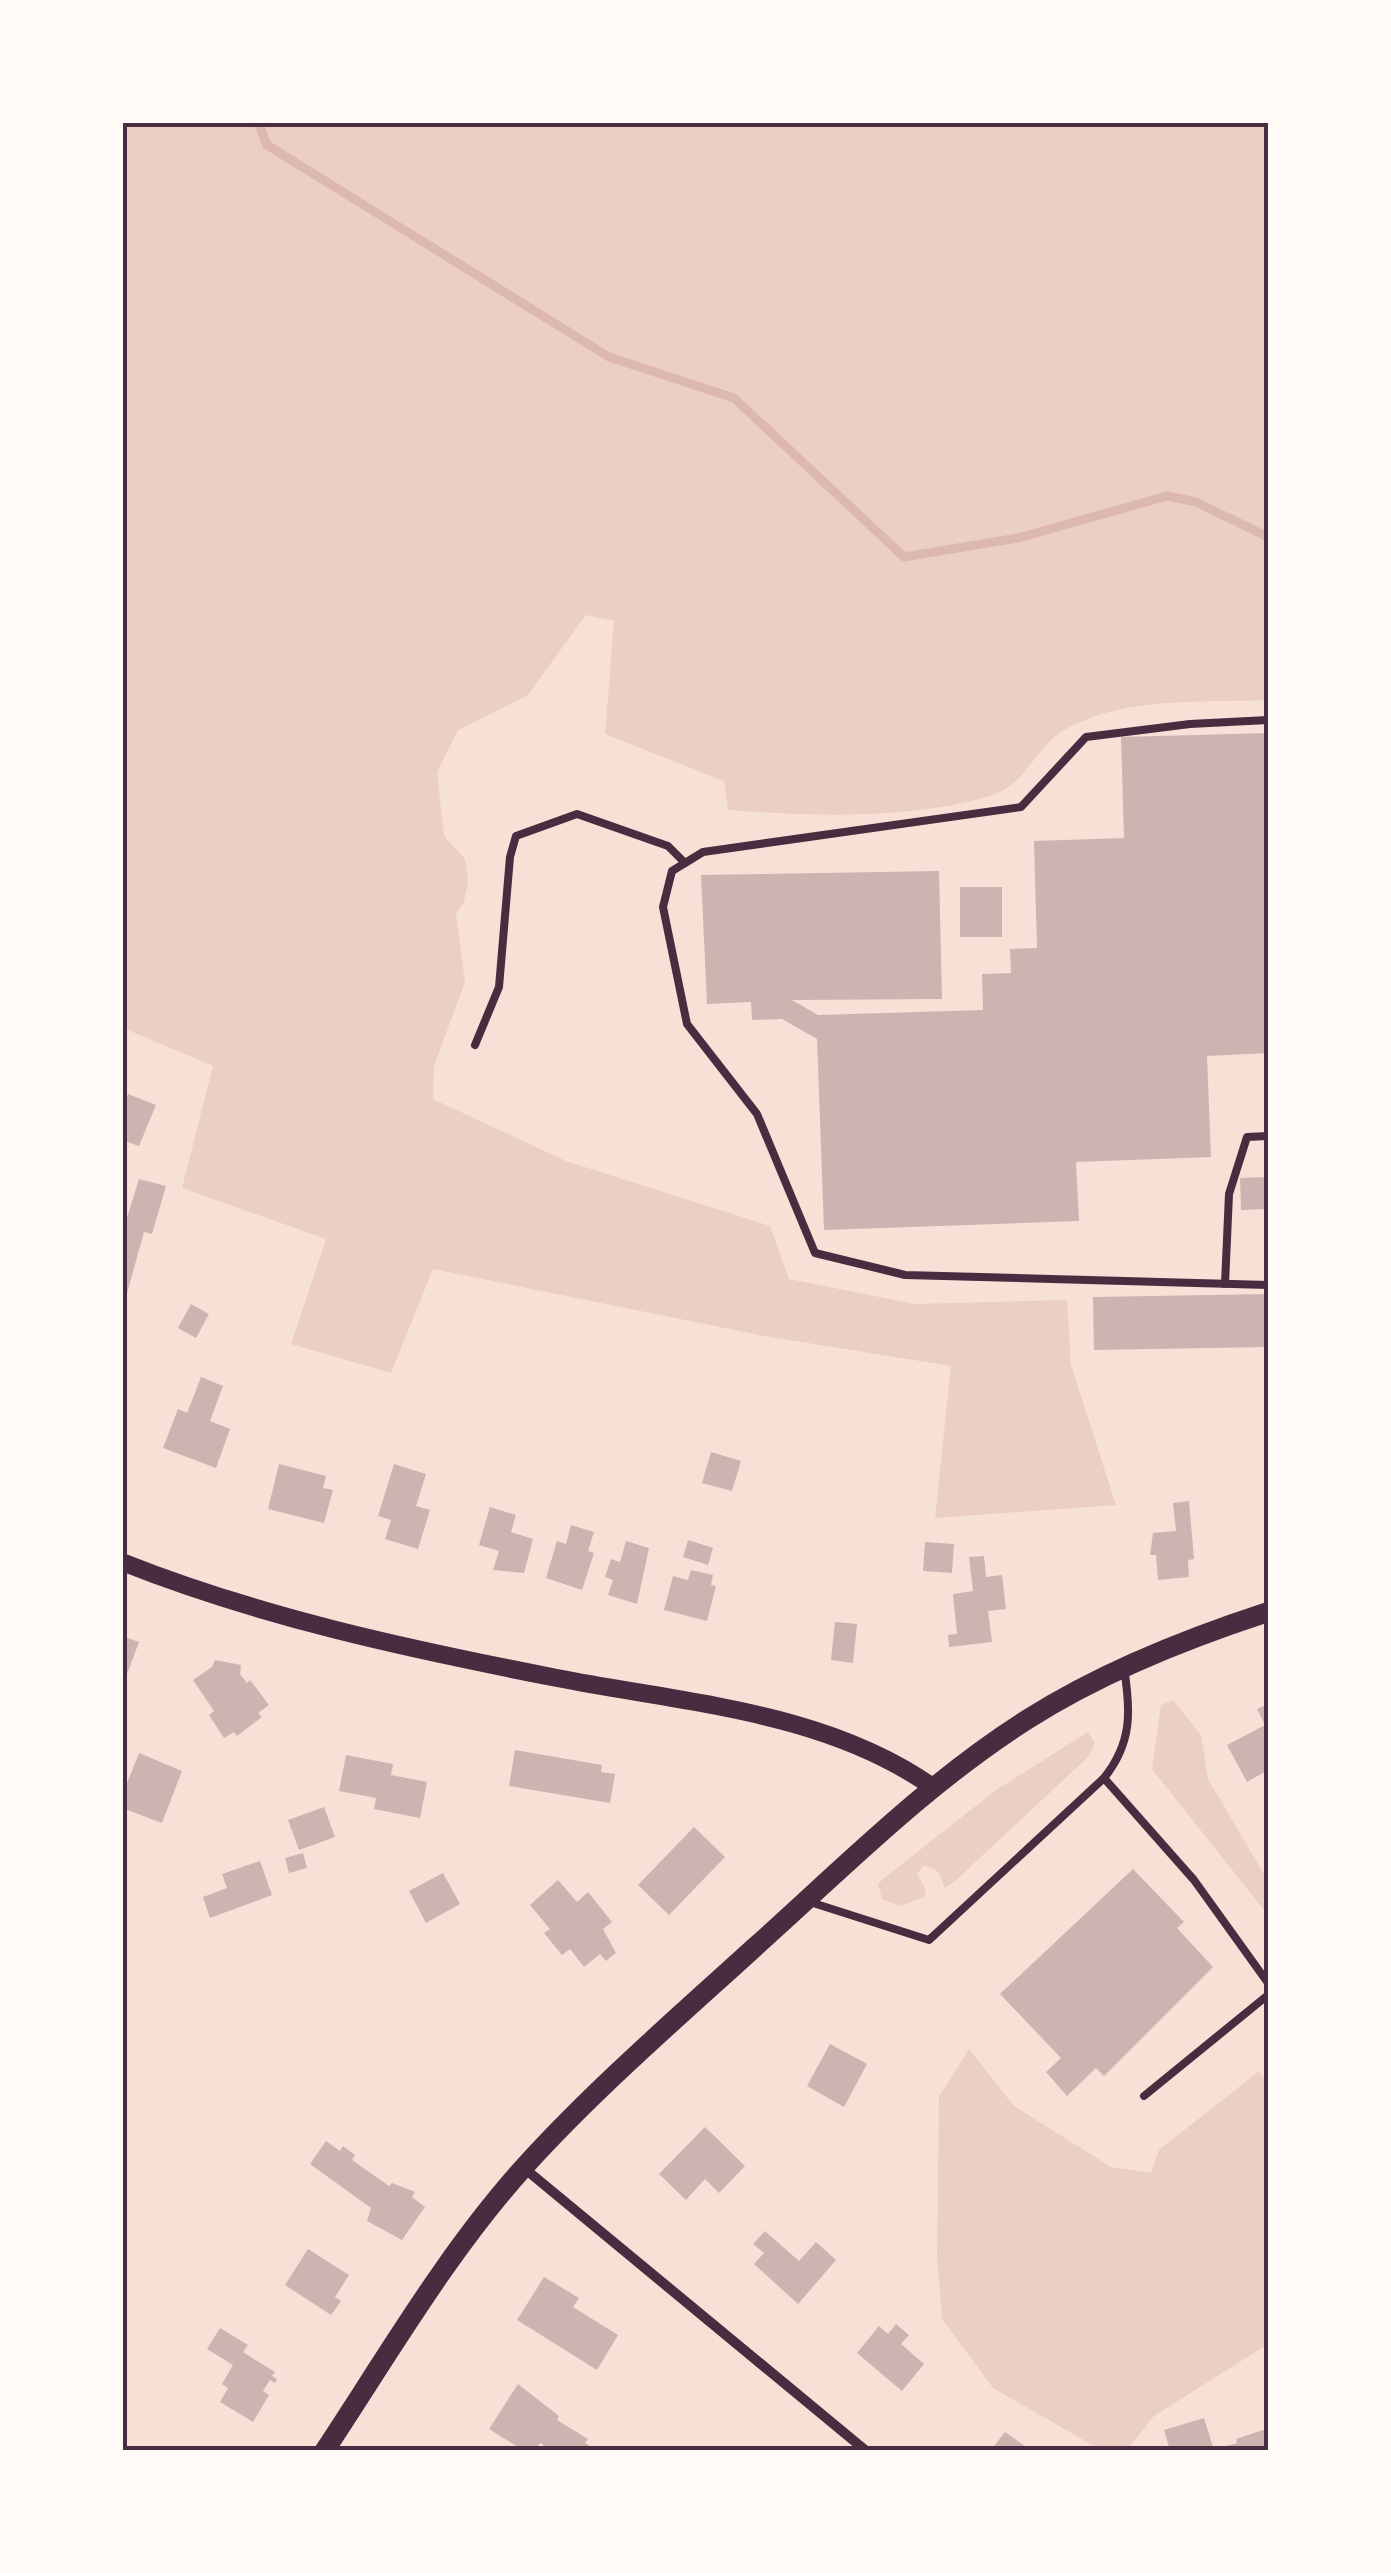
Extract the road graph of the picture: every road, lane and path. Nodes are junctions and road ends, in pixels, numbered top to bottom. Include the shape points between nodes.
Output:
1 (1268, 720) edge
2 (686, 863) junction
3 (475, 1045) dead end
4 (1268, 1136) edge
5 (1225, 1284) junction
6 (1268, 1285) edge
7 (122, 1562) edge
8 (1268, 1612) edge
9 (1124, 1668) junction
10 (1104, 1778) junction
11 (934, 1788) junction
12 (807, 1901) junction
13 (1268, 1983) edge
14 (1268, 1995) edge
15 (1144, 2096) dead end
16 (524, 2168) junction
17 (326, 2450) edge
18 (865, 2450) edge

1 - 2 lane via 1086,737 1021,808 703,852
2 - 3 lane via 668,846 577,814 516,836 500,987
2 - 5 lane via 672,871 663,907 687,1024 757,1114 815,1252 904,1275
4 - 5 lane via 1246,1137 1228,1194
5 - 6 lane
7 - 11 street via 364,1638 788,1722 859,1742
8 - 9 main road
9 - 10 lane via 1129,1726 1122,1755
9 - 11 main road via 1026,1720
10 - 12 lane via 929,1940
10 - 13 lane via 1194,1880
11 - 12 main road
12 - 16 main road
14 - 15 lane
16 - 17 main road via 426,2298
16 - 18 street

